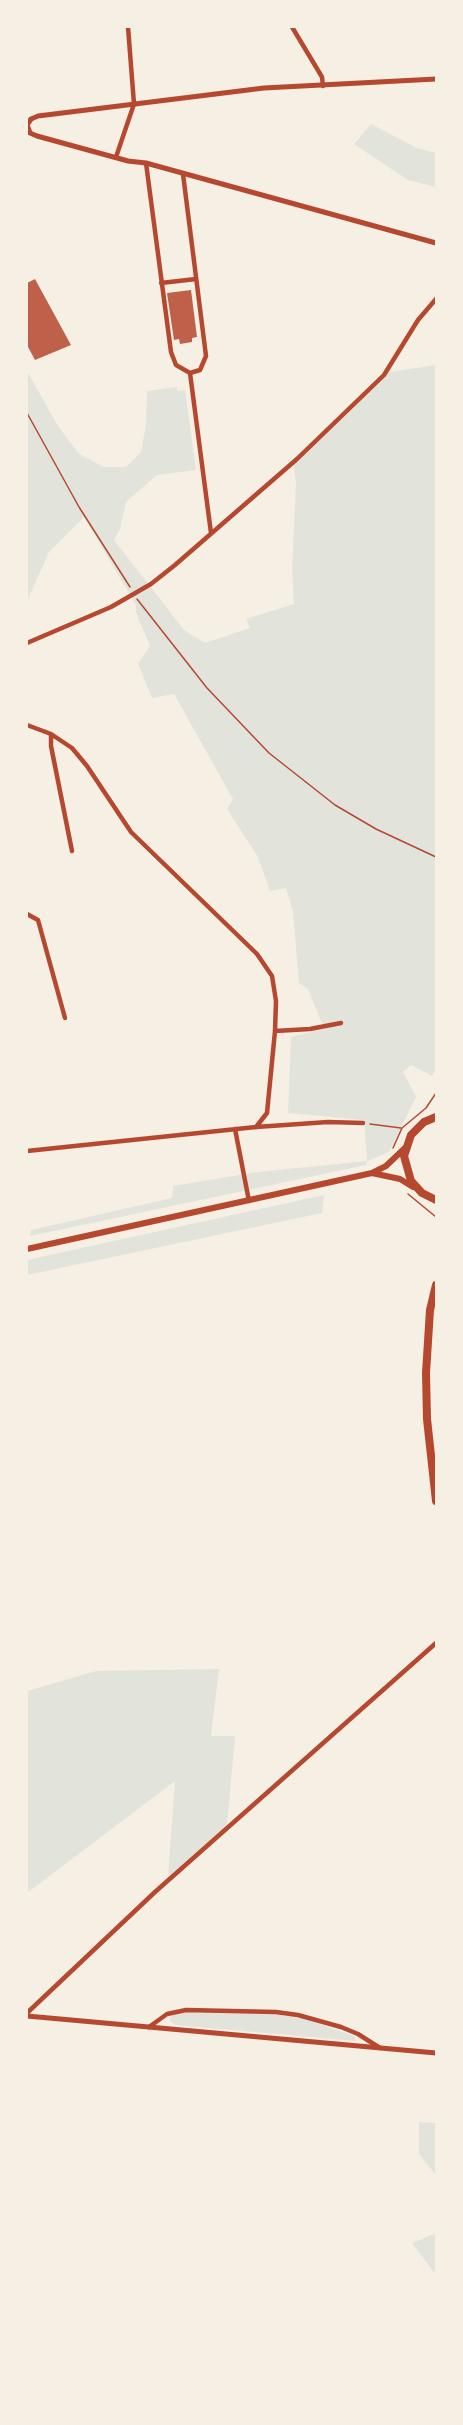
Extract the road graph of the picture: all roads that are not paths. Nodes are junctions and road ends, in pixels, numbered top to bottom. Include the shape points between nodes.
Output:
1 (128, 27) edge
2 (292, 27) edge
3 (436, 79) edge
4 (323, 86) junction
5 (134, 104) junction
6 (27, 125) edge
7 (116, 157) junction
8 (146, 163) junction
9 (183, 174) junction
10 (436, 243) edge
11 (196, 279) junction
12 (160, 284) junction
13 (436, 299) edge
14 (190, 373) junction
15 (211, 533) junction
16 (27, 643) edge
17 (27, 725) edge
18 (51, 734) junction
19 (72, 851) dead end
20 (27, 914) edge
21 (65, 1018) dead end
22 (341, 1023) dead end
23 (275, 1031) junction
24 (436, 1117) edge
25 (363, 1123) road end
26 (256, 1127) junction
27 (235, 1129) junction
28 (406, 1146) junction
29 (27, 1151) edge
30 (372, 1173) junction
31 (417, 1189) junction
32 (249, 1201) junction
33 (435, 1201) edge
34 (27, 1250) edge
35 (436, 1285) edge
36 (436, 1501) edge
37 (436, 1644) edge
38 (27, 2014) edge
39 (149, 2027) junction
40 (384, 2050) junction
41 (436, 2053) edge

1 - 5 street
2 - 4 street via 322,77
3 - 4 street
4 - 5 street via 264,88
5 - 6 street via 38,116
5 - 7 street
6 - 7 street via 34,135
7 - 8 street
8 - 9 street
8 - 12 street
9 - 10 street
9 - 11 street
11 - 12 street
11 - 14 street via 206,356 200,370
12 - 14 street via 173,361 180,370
13 - 15 street via 384,375 297,459
14 - 15 street
15 - 16 street via 151,584
17 - 18 street
18 - 19 street
18 - 23 street via 87,766 130,832 257,954 273,982
20 - 21 street via 38,920
22 - 23 street
23 - 26 street via 267,1113
24 - 28 highway via 417,1128
25 - 26 street
26 - 27 street
27 - 29 street
27 - 32 street
28 - 30 main road via 386,1166
28 - 31 highway via 405,1167
30 - 31 main road via 400,1179
30 - 32 main road
31 - 33 highway
32 - 34 main road
35 - 36 highway via 430,1310 426,1373
37 - 38 street via 155,1892
38 - 39 street
39 - 40 street
39 - 40 street via 176,2011 276,2012 341,2027
40 - 41 street

